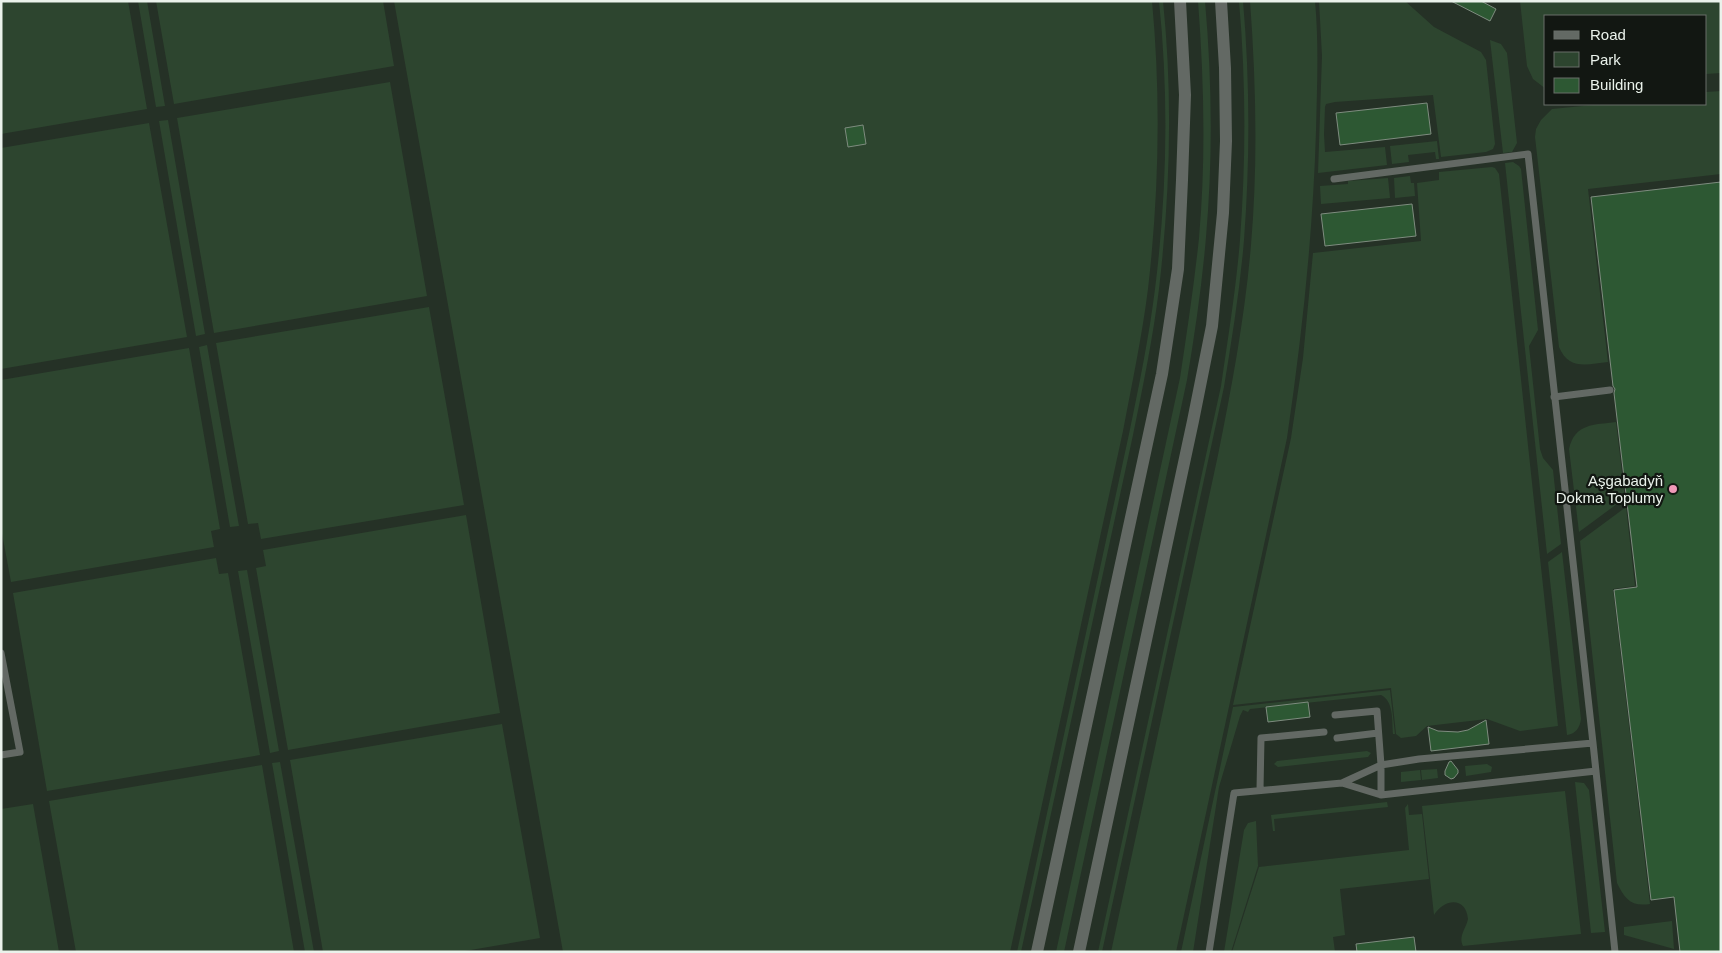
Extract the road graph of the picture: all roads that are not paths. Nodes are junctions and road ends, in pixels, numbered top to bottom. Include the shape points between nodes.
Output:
1 (1180, 1) edge
2 (1221, 1) edge
3 (1334, 179) dead end
4 (1610, 390) dead end
5 (1554, 397) junction
6 (1, 652) edge
7 (1335, 715) dead end
8 (1324, 732) dead end
9 (1378, 733) junction
10 (1337, 738) dead end
11 (1593, 742) junction
12 (1, 756) edge
13 (1382, 765) junction
14 (1596, 771) junction
15 (1342, 783) junction
16 (1260, 790) junction
17 (1381, 795) junction
18 (1037, 952) edge
19 (1079, 952) edge
20 (1209, 952) edge
21 (1615, 952) edge

1 - 18 street via 1185,95 1178,269 1160,384
2 - 19 street via 1226,141 1212,326
3 - 5 lane via 1528,154
4 - 5 lane
5 - 11 lane
6 - 12 lane via 20,752
7 - 9 lane via 1376,710
8 - 16 lane via 1261,738
9 - 10 lane
9 - 13 lane
11 - 13 lane
11 - 14 lane
13 - 15 lane
13 - 17 lane
14 - 17 lane
14 - 21 lane
15 - 16 lane
15 - 17 lane
16 - 20 lane via 1234,793

